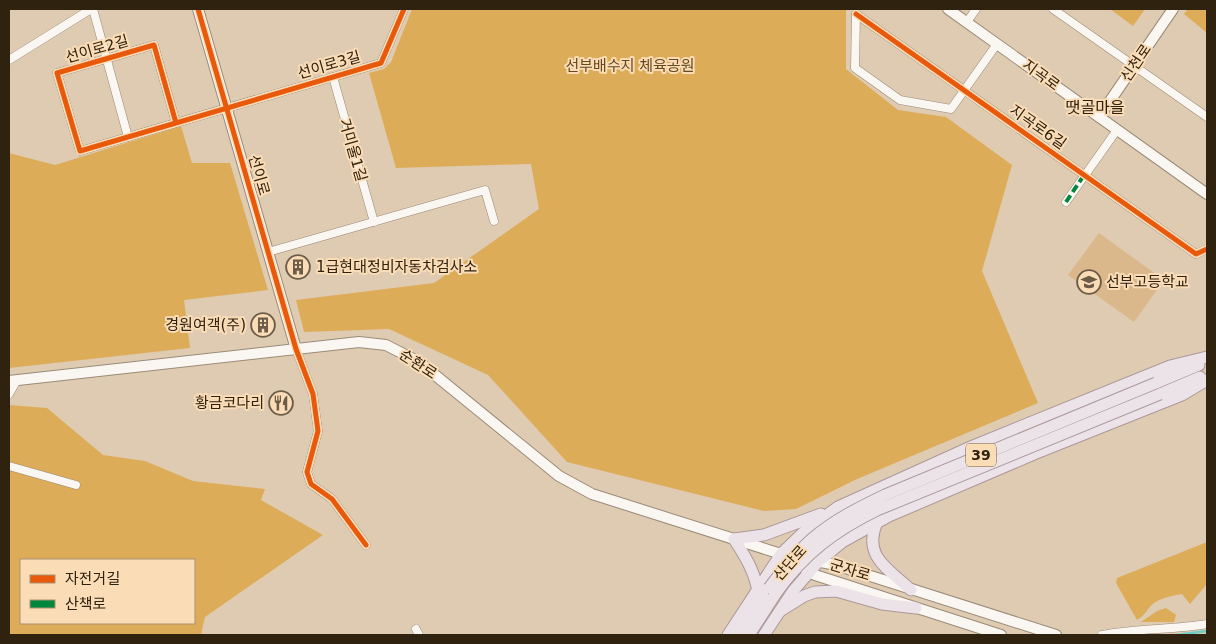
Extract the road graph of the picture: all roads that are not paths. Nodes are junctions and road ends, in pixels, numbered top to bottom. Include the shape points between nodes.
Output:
1 (92, 9) edge
2 (198, 9) edge
3 (404, 9) edge
4 (948, 9) edge
5 (976, 9) edge
6 (1053, 9) edge
7 (1173, 9) edge
8 (967, 22) junction
9 (997, 44) junction
10 (106, 59) junction
11 (9, 60) edge
12 (1134, 66) junction
13 (333, 77) junction
14 (964, 90) junction
15 (226, 108) junction
16 (1099, 117) junction
17 (1207, 117) edge
18 (176, 123) junction
19 (1117, 130) junction
20 (128, 137) junction
21 (1084, 175) junction
22 (1207, 194) edge
23 (1066, 202) dead end
24 (494, 221) dead end
25 (374, 222) junction
26 (1207, 249) edge
27 (268, 252) junction
28 (296, 349) junction
29 (1207, 357) edge
30 (1207, 362) edge
31 (1207, 374) edge
32 (13, 380) edge
33 (1207, 380) edge
34 (1207, 385) edge
35 (1158, 388) junction
36 (9, 394) edge
37 (1182, 394) junction
38 (9, 466) edge
39 (76, 485) dead end
40 (841, 506) junction
41 (826, 516) junction
42 (877, 522) junction
43 (734, 539) junction
44 (844, 542) junction
45 (366, 545) dead end
46 (781, 554) junction
47 (819, 561) junction
48 (849, 570) junction
49 (810, 572) junction
50 (844, 584) junction
51 (767, 590) junction
52 (912, 590) junction
53 (916, 608) junction
54 (781, 610) junction
55 (1207, 624) edge
56 (728, 635) edge
57 (738, 635) edge
58 (749, 635) edge
59 (764, 635) edge
60 (1001, 635) edge
61 (1056, 635) edge
62 (1102, 635) edge

1 - 10 street
1 - 11 street
2 - 15 main road, 선이로
3 - 13 street, 선이로3길 via 381,63
4 - 8 main road, 지곡로
5 - 8 street
6 - 12 street
7 - 12 main road, 신천로
8 - 9 main road, 지곡로
9 - 14 street
9 - 16 main road, 지곡로
10 - 18 street, 선이로2길 via 154,45
10 - 20 street, 선이로2길
10 - 20 street, 선이로2길 via 57,73 80,151
12 - 16 main road, 신천로
12 - 17 street
13 - 15 street, 선이로3길
13 - 25 street, 거미울1길
14 - 14 street, 지곡로6길 via 856,14 855,68 900,100 951,110
14 - 21 street, 지곡로6길
15 - 18 street, 선이로2길
15 - 27 main road, 선이로
16 - 19 main road, 지곡로
18 - 20 street, 선이로2길
19 - 21 street
19 - 22 main road, 지곡로
21 - 23 street
21 - 26 street, 지곡로6길 via 1196,254
24 - 25 street via 485,190
25 - 27 street
27 - 28 main road, 선이로
28 - 32 main road, 순환로
28 - 43 main road, 순환로 via 359,342 386,345 403,352 437,375 559,476 592,494
28 - 45 street via 312,394 318,431 307,472 312,484 332,499
29 - 40 main road via 1170,366 974,446
30 - 35 main road, 39
31 - 35 main road, 39
32 - 36 street
33 - 37 main road
34 - 37 main road
35 - 51 main road, 산단로 / 39, bridge via 854,521 816,542 791,571
37 - 42 main road
38 - 39 street
40 - 41 main road
40 - 43 main road via 764,534
41 - 44 main road via 820,523 819,536 828,544
41 - 46 main road
42 - 44 main road
42 - 52 main road via 871,540 874,552 887,569
43 - 46 main road, 순환로
43 - 51 main road
44 - 47 main road
46 - 47 main road, 군자로
46 - 49 main road, 군자로
46 - 51 main road
47 - 48 main road, 군자로
47 - 49 main road
48 - 50 main road via 840,575
48 - 52 main road, 군자로
49 - 50 main road, 군자로
49 - 54 main road
50 - 53 main road, 군자로
51 - 54 main road via 762,586 769,584 782,592
51 - 56 main road
51 - 57 main road, 39
51 - 58 main road, 39
52 - 61 main road, 군자로
53 - 54 main road via 882,604 836,591 815,592
53 - 60 main road, 군자로
54 - 59 main road
55 - 62 street

